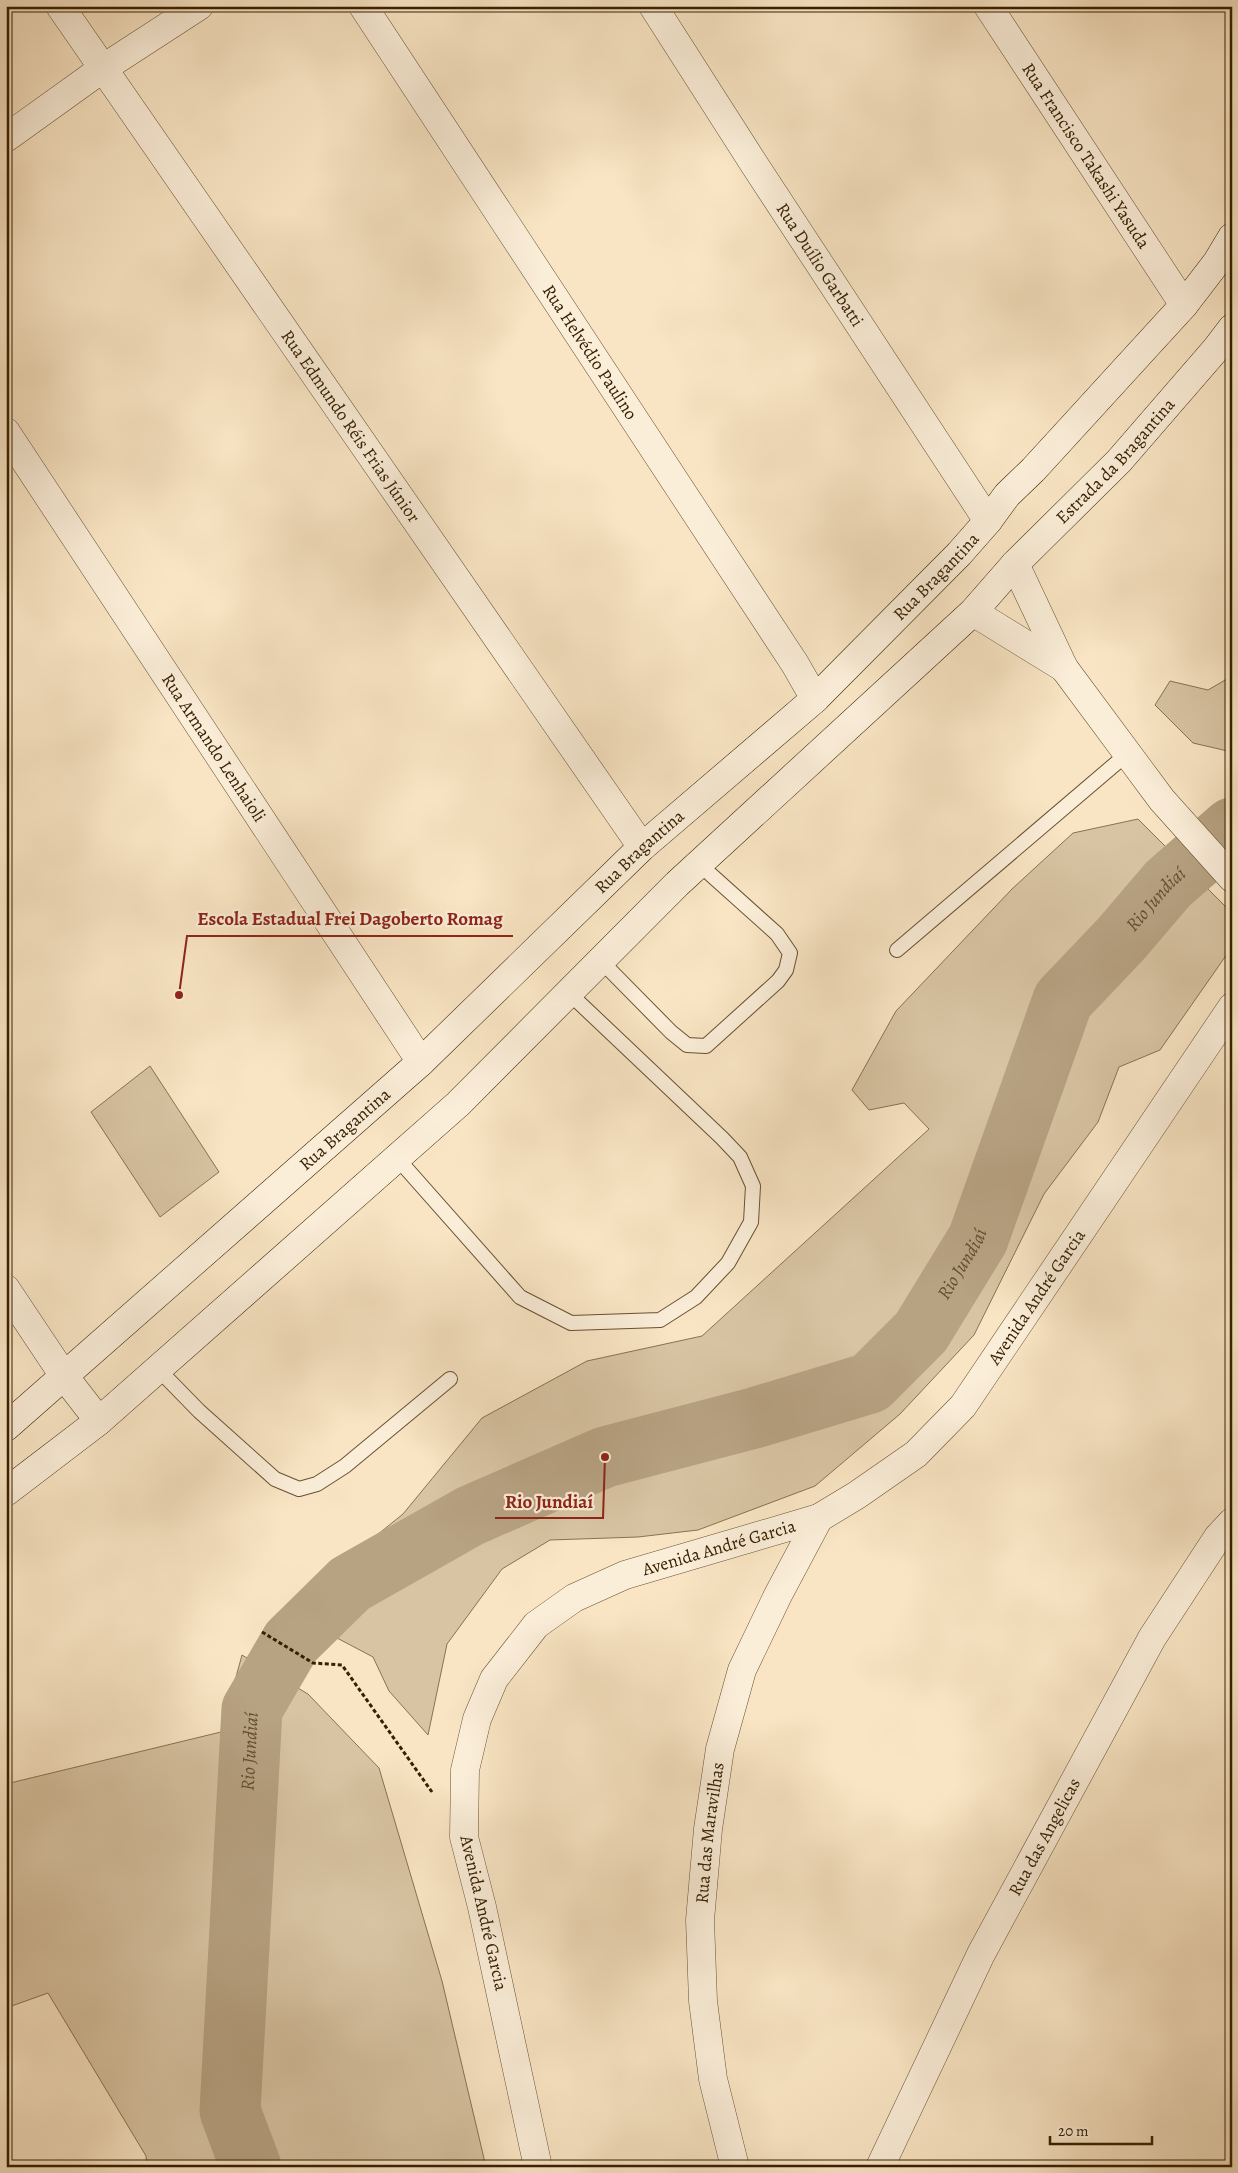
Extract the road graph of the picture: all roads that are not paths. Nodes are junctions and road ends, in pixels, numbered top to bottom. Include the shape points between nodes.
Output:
1 (60, 6) edge
2 (198, 6) edge
3 (364, 6) edge
4 (654, 6) edge
5 (988, 6) edge
6 (102, 69) junction
7 (6, 138) edge
8 (1232, 237) edge
9 (1184, 305) junction
10 (1232, 328) edge
11 (6, 432) edge
12 (988, 521) junction
13 (1015, 564) junction
14 (973, 612) junction
15 (1064, 668) junction
16 (815, 699) junction
17 (1128, 754) junction
18 (642, 847) junction
19 (699, 864) junction
20 (1232, 878) edge
21 (897, 950) dead end
22 (601, 961) junction
23 (569, 993) junction
24 (1232, 1007) edge
25 (421, 1062) junction
26 (397, 1158) junction
27 (6, 1289) edge
28 (158, 1369) junction
29 (64, 1376) junction
30 (450, 1379) dead end
31 (99, 1420) junction
32 (6, 1427) edge
33 (6, 1492) edge
34 (819, 1518) junction
35 (1232, 1522) edge
36 (538, 2167) edge
37 (735, 2167) edge
38 (880, 2167) edge

1 - 6 street, Rua Edmundo Réis Frias Júnior
2 - 6 street
3 - 16 street, Rua Helvédio Paulino
4 - 12 street, Rua Duílio Garbatti
5 - 9 street, Rua Francisco Takashi Yasuda
6 - 7 street
6 - 18 street, Rua Edmundo Réis Frias Júnior
8 - 9 street, Rua Bragantina
9 - 12 street, Rua Bragantina via 1008,495
10 - 13 street, Estrada da Bragantina via 1119,461
11 - 25 street, Rua Armando Lenhaioli
12 - 16 street, Rua Bragantina
13 - 14 street, Estrada da Bragantina
13 - 15 street
14 - 15 street
14 - 19 street
15 - 17 street
16 - 18 street, Rua Bragantina
17 - 20 street via 1162,800
17 - 21 lane
18 - 25 street, Rua Bragantina
19 - 22 street
19 - 22 lane via 777,934 790,953 786,970 778,981 706,1046 687,1045
22 - 23 street
23 - 26 street via 458,1104
23 - 26 lane via 728,1144 740,1157 753,1186 751,1222 728,1263 696,1297 660,1320 571,1323 520,1297
24 - 34 street, Avenida André Garcia via 963,1406 916,1454
25 - 29 street, Rua Bragantina
26 - 28 street
27 - 29 street
28 - 30 lane via 275,1480 299,1489 317,1484 346,1466
28 - 31 street
29 - 31 street
29 - 32 street, Rua Bragantina
31 - 33 street
34 - 36 street, Avenida André Garcia via 625,1575 574,1598 536,1625 494,1679 477,1719 465,1770 464,1837
34 - 37 street, Rua das Maravilhas via 742,1670 720,1749 708,1829 700,1920 703,2001 713,2079
35 - 38 street, Rua das Angelicas via 1218,1537 1152,1638 981,1954

